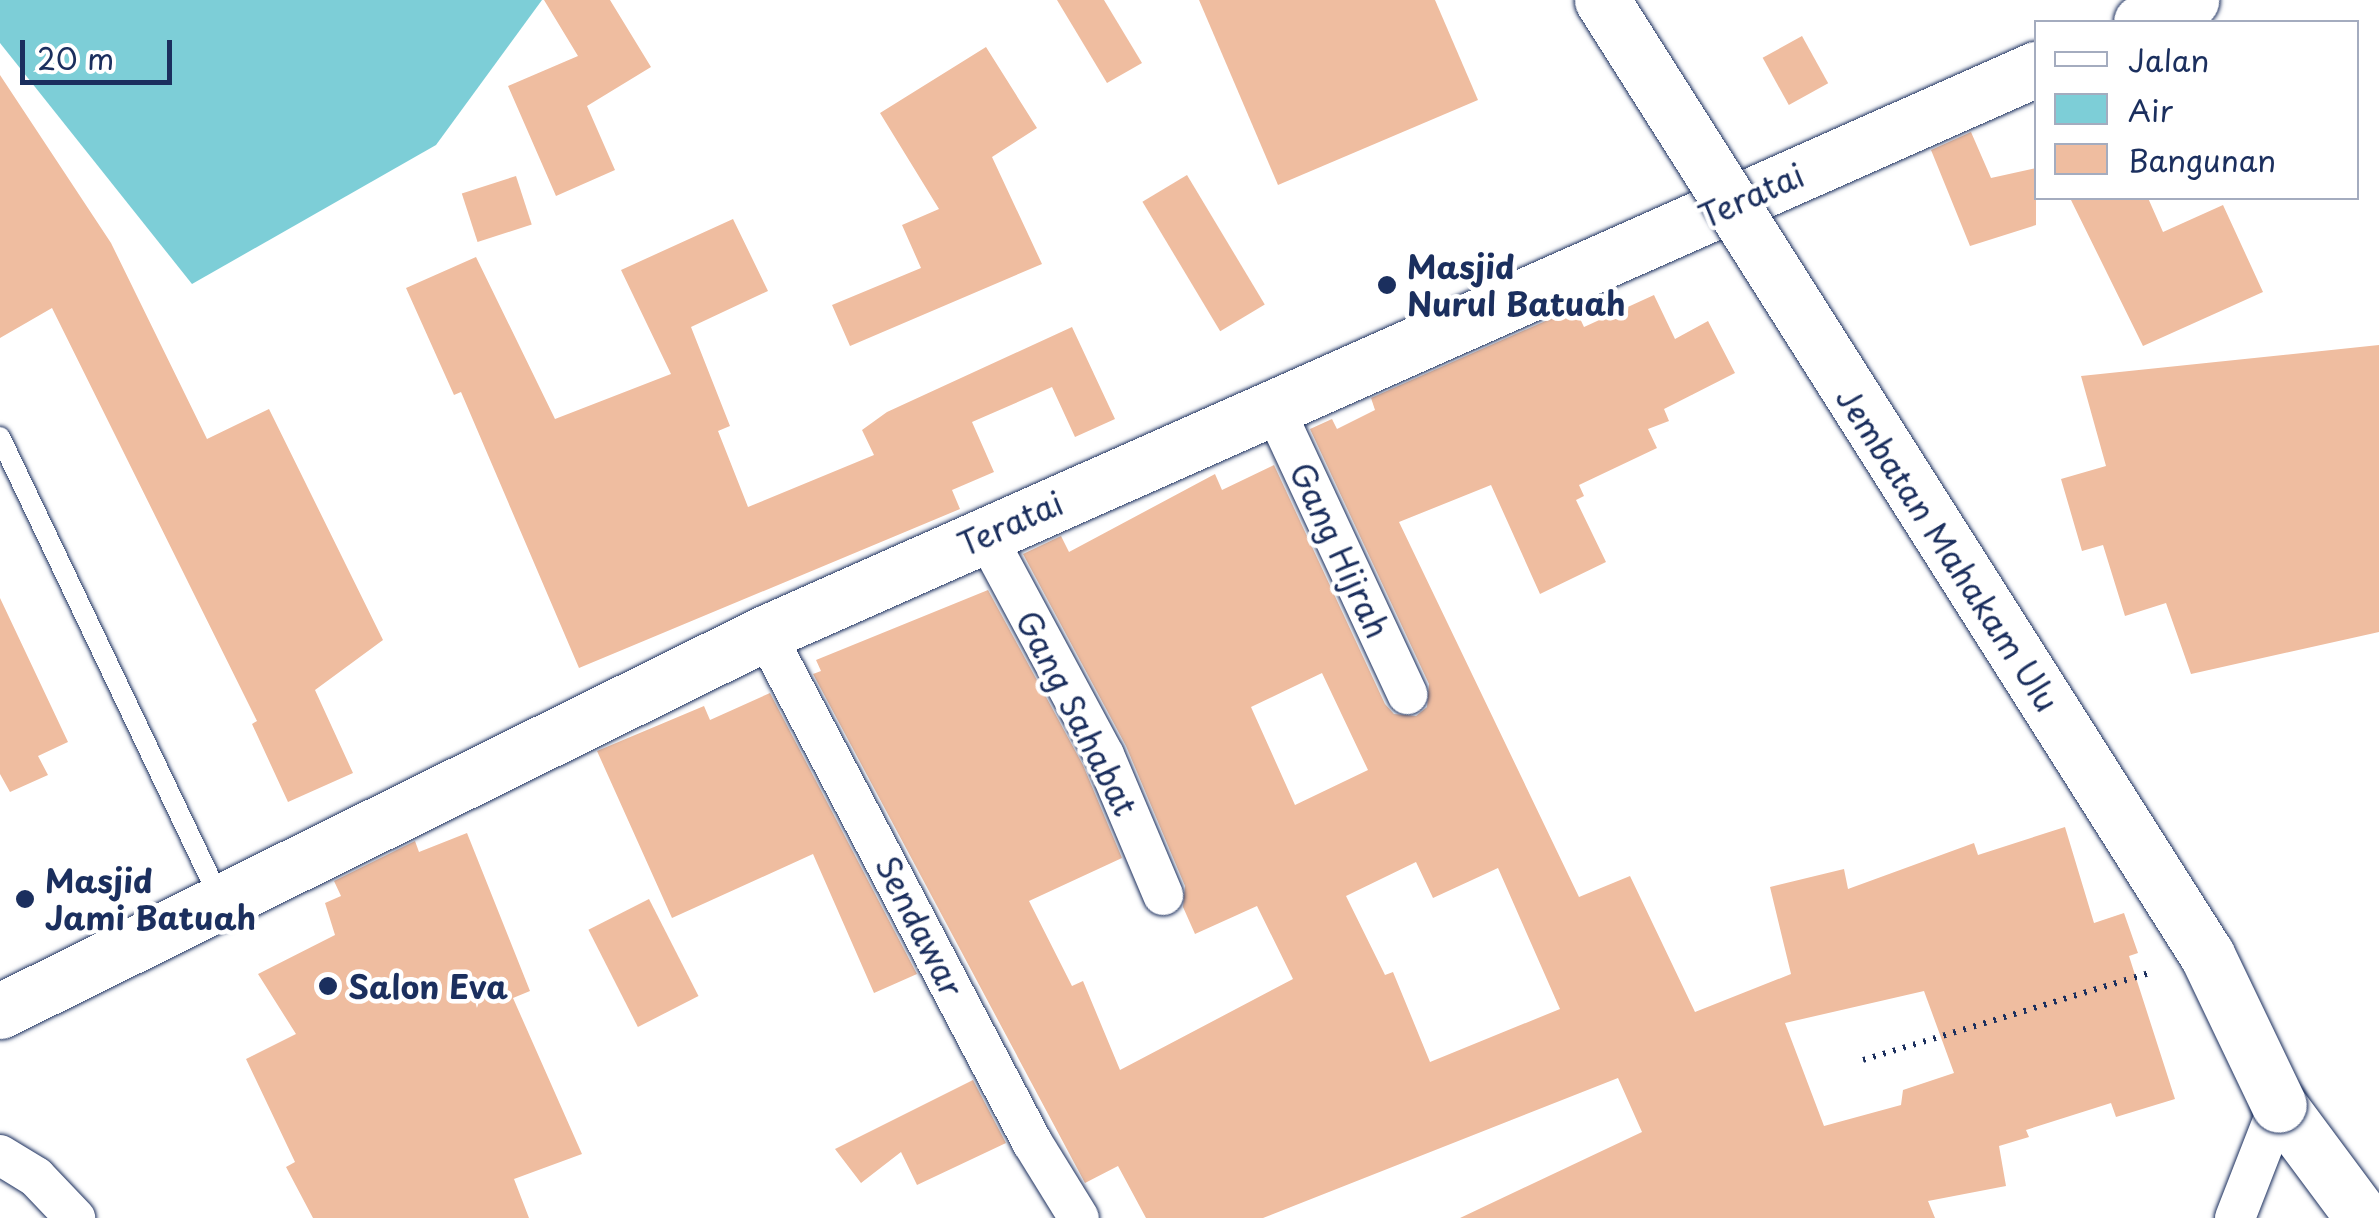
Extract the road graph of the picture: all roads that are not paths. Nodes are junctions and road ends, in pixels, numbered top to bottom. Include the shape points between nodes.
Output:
1 (1602, 0) edge
2 (2192, 0) edge
3 (2146, 20) edge
4 (2034, 70) edge
5 (1274, 406) junction
6 (0, 436) edge
7 (985, 534) junction
8 (765, 633) junction
9 (1407, 694) dead end
10 (1164, 895) dead end
11 (223, 906) junction
12 (0, 1011) edge
13 (2279, 1106) junction
14 (0, 1155) edge
15 (75, 1218) edge
16 (1079, 1218) edge
17 (2235, 1218) edge
18 (2363, 1218) edge

1 - 13 main road, Jembatan Mahakam Ulu, bridge via 2207,955
2 - 3 main road
4 - 5 main road, Teratai
5 - 7 main road, Teratai
5 - 9 street, Gang Hijrah
6 - 11 lane
7 - 8 main road, Teratai
7 - 10 street, Gang Sahabat via 1104,755
8 - 11 main road, Teratai
8 - 16 street, Sendawar via 1032,1142
11 - 12 main road, Teratai
13 - 17 street
13 - 18 main road, Jembatan Mahakam Ulu
14 - 15 street via 36,1177

